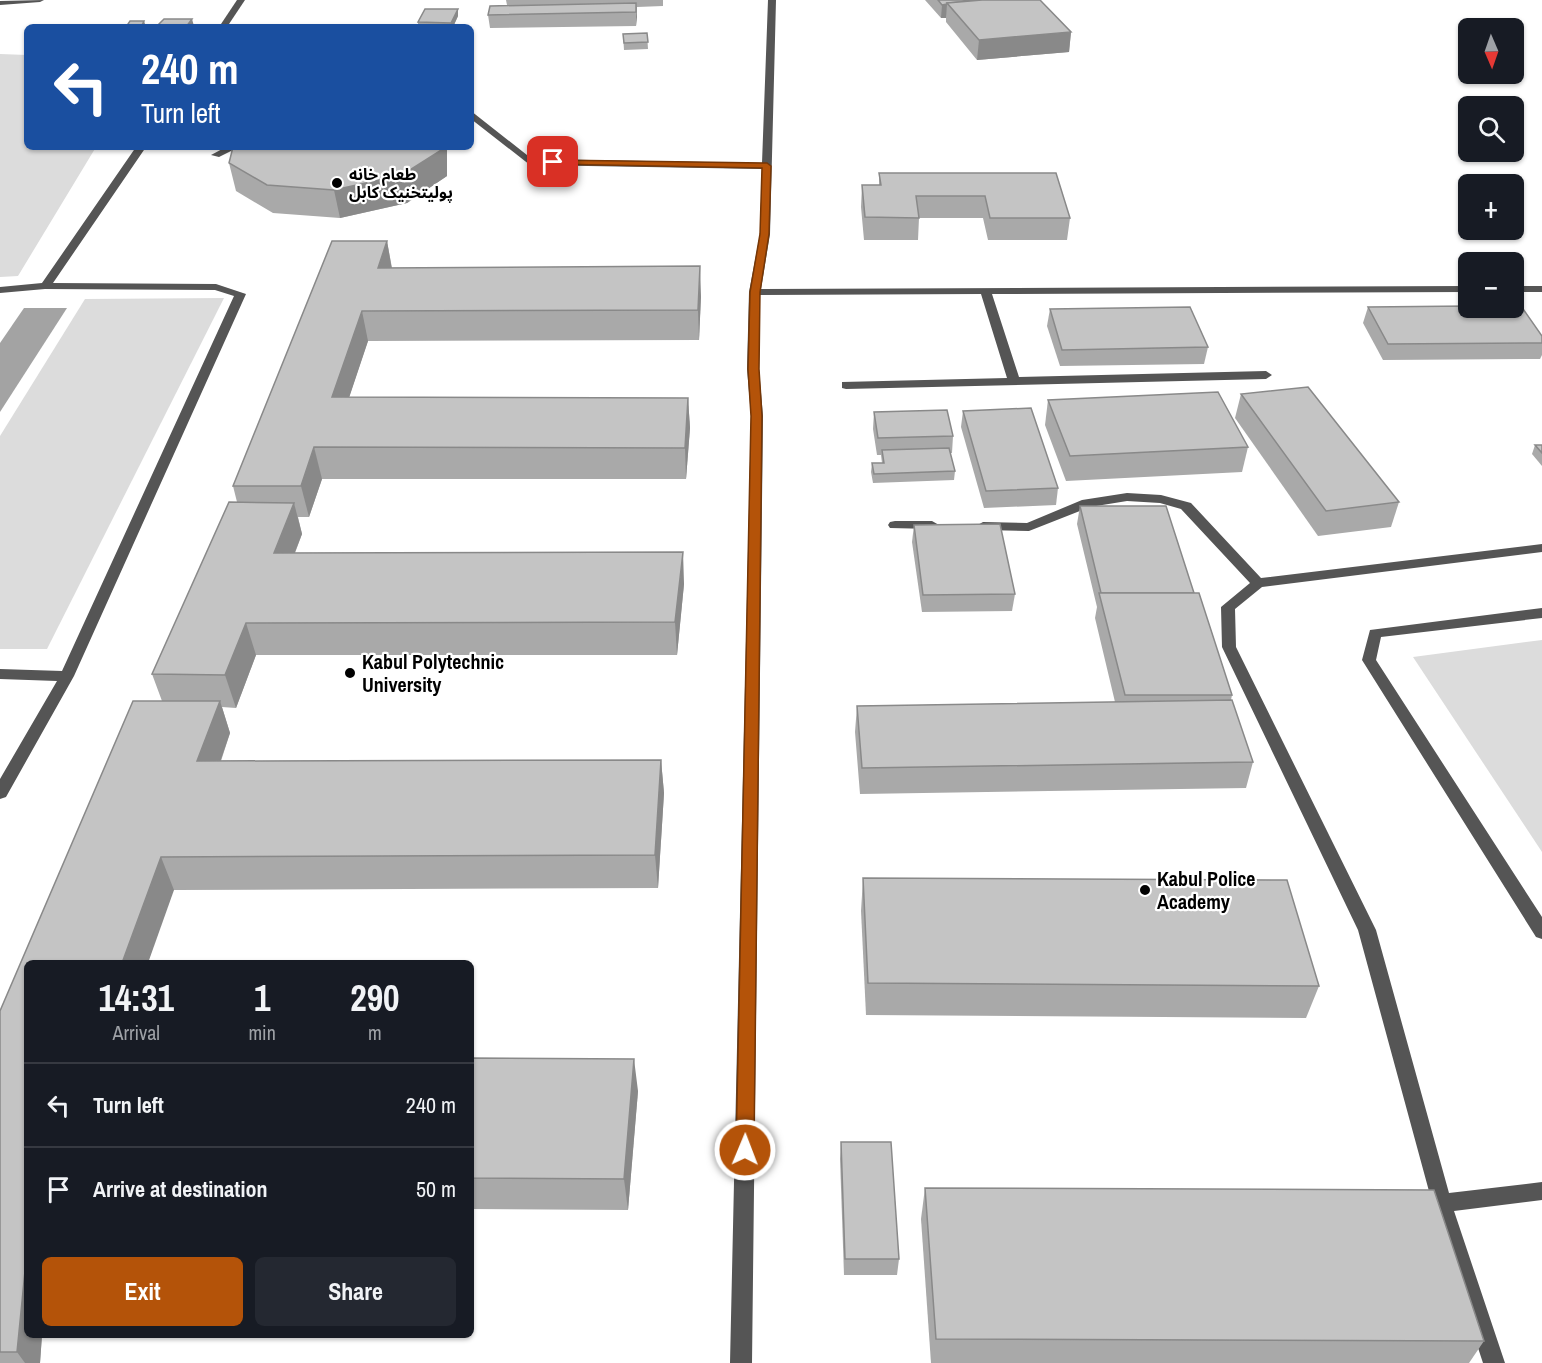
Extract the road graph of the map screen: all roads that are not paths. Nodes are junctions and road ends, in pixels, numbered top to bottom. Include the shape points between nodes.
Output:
1 (40, 0) edge
2 (241, 0) edge
3 (772, 0) edge
4 (0, 3) edge
5 (225, 24) edge
6 (474, 116) edge
7 (139, 150) edge
8 (227, 150) edge
9 (216, 155) dead end
10 (767, 166) junction
11 (45, 286) junction
12 (1458, 289) edge
13 (1524, 289) edge
14 (1542, 289) edge
15 (0, 290) edge
16 (985, 291) junction
17 (755, 292) junction
18 (1266, 375) dead end
19 (1014, 380) junction
20 (846, 385) dead end
21 (896, 525) dead end
22 (951, 525) edge
23 (974, 526) edge
24 (1542, 548) edge
25 (1258, 583) junction
26 (1542, 613) edge
27 (0, 674) edge
28 (67, 676) junction
29 (0, 794) edge
30 (1542, 932) edge
31 (1542, 1191) edge
32 (1442, 1203) junction
33 (741, 1363) edge
34 (1494, 1363) edge

1 - 4 street
2 - 5 street
3 - 10 street
6 - 10 street via 530,162
7 - 11 street
8 - 9 street
10 - 17 street via 765,234
11 - 15 street
11 - 28 street via 216,287 240,294
12 - 16 street
13 - 14 street
16 - 17 street
16 - 19 street
17 - 33 street via 753,369 757,428
18 - 19 street
19 - 20 street
21 - 22 street
23 - 25 street via 1029,527 1087,503 1126,497 1161,499 1186,506
24 - 25 street
25 - 32 street via 1228,607 1229,647 1367,930
26 - 30 street via 1375,633 1370,660
27 - 28 street
28 - 29 street
31 - 32 street
32 - 34 street

